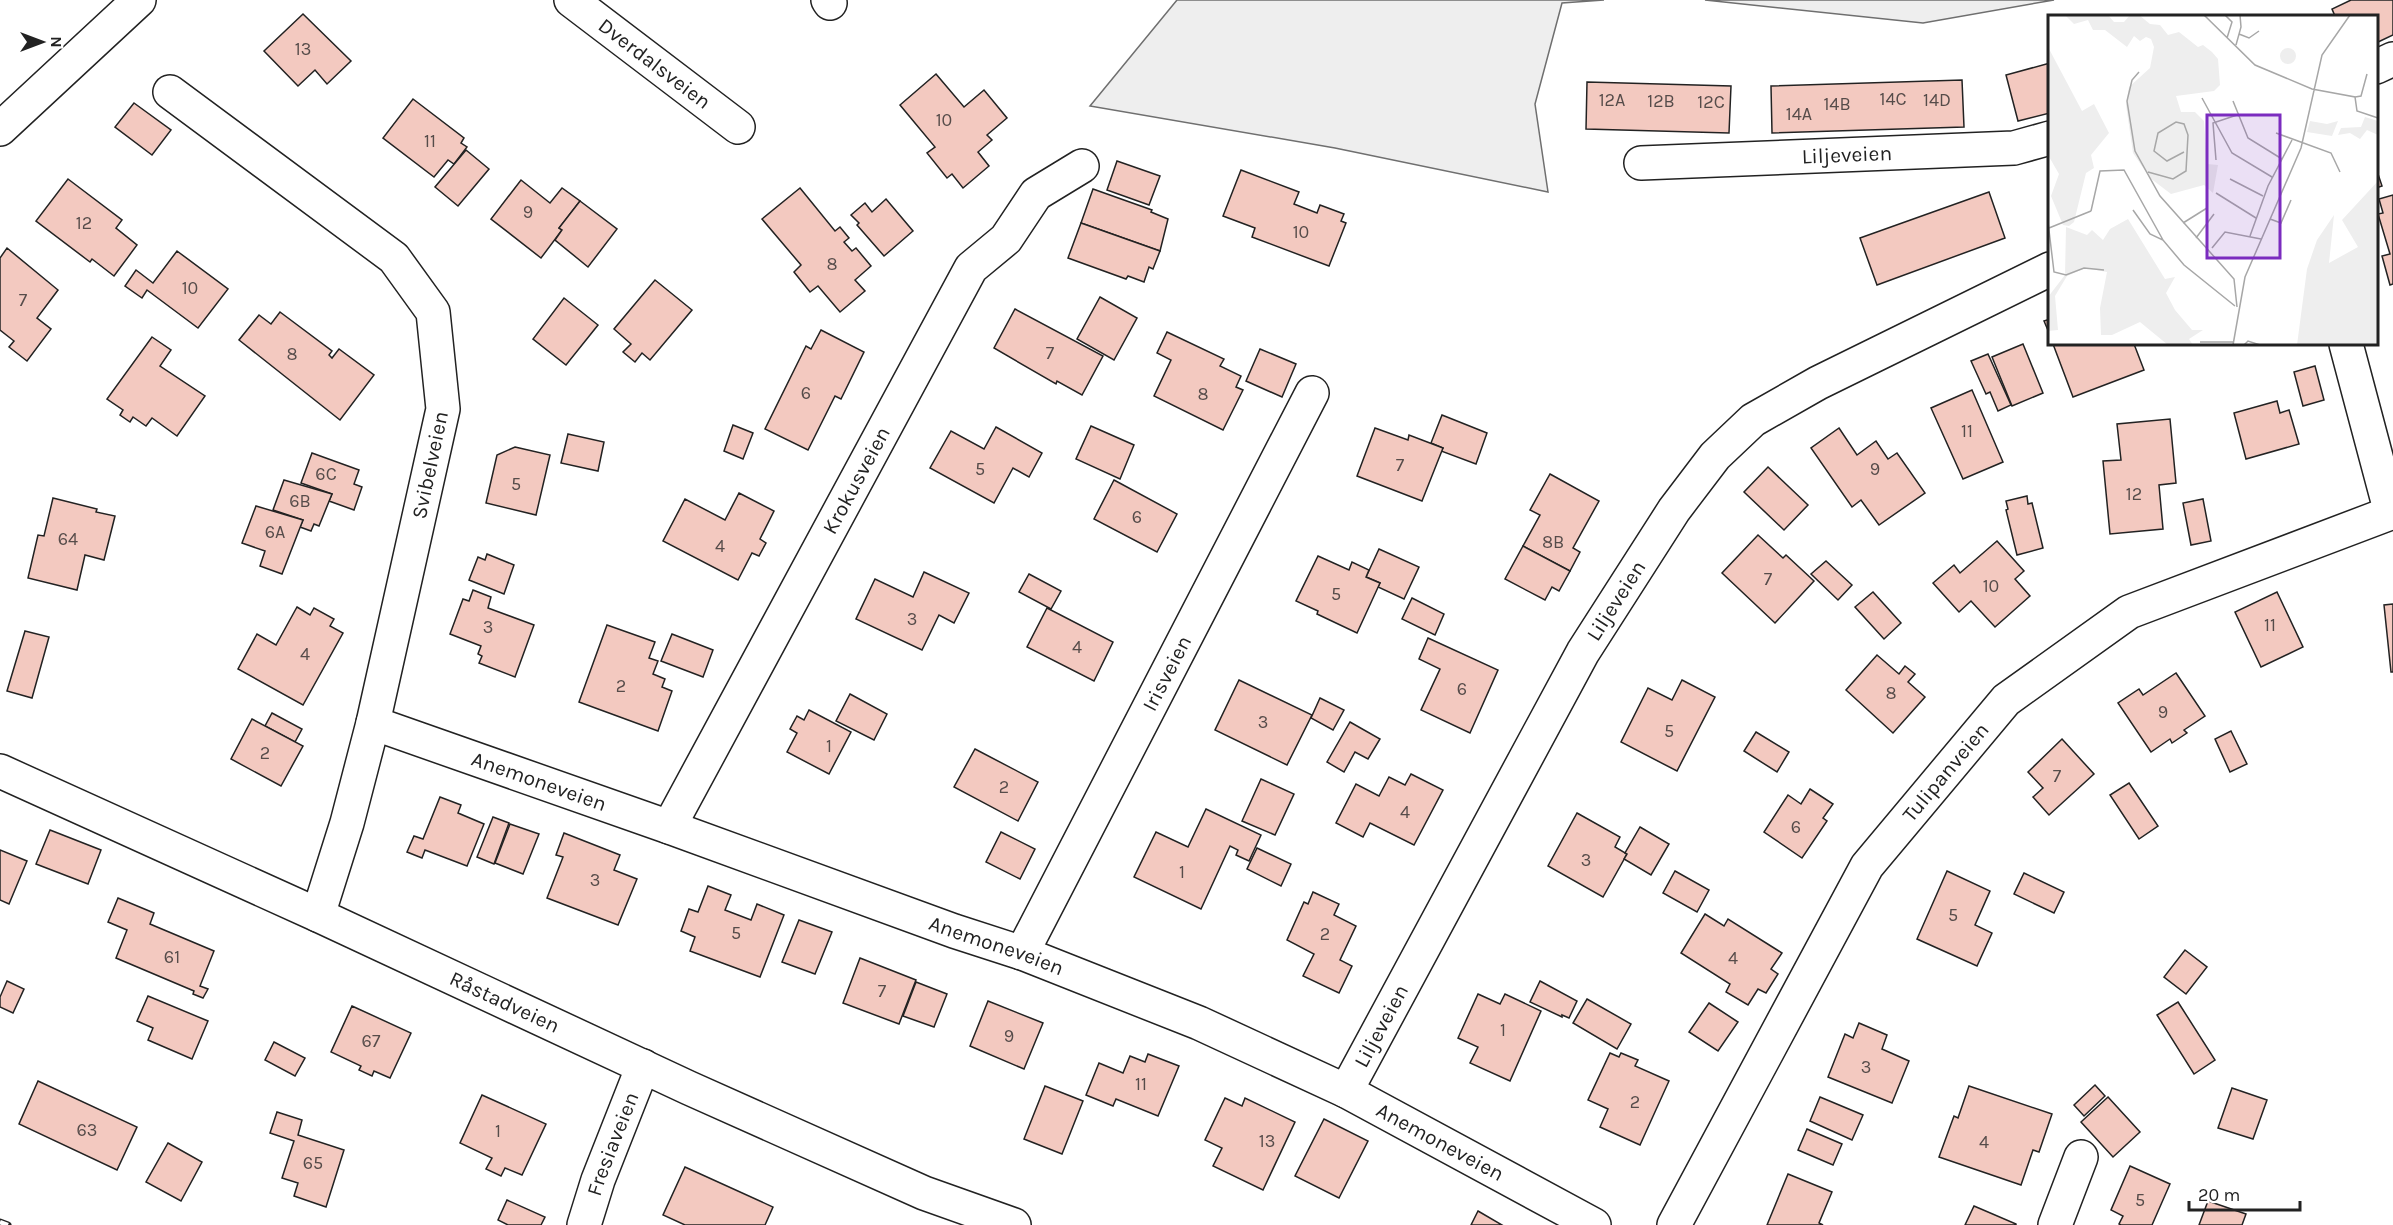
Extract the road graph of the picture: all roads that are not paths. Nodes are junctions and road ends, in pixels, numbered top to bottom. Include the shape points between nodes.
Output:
1 (139, 0) edge
2 (571, 0) edge
3 (2393, 59) edge
4 (2378, 66) edge
5 (170, 92) dead end
6 (738, 128) dead end
7 (0, 129) edge
8 (2048, 138) edge
9 (1641, 163) dead end
10 (1082, 166) dead end
11 (2048, 269) edge
12 (2346, 345) edge
13 (1312, 393) dead end
14 (2392, 513) edge
15 (374, 723) junction
16 (0, 771) edge
17 (669, 827) junction
18 (318, 915) junction
19 (1022, 953) junction
20 (643, 1066) junction
21 (1346, 1091) junction
22 (2081, 1157) dead end
23 (584, 1225) edge
24 (1014, 1225) edge
25 (1594, 1225) edge
26 (1674, 1225) edge
27 (2055, 1225) edge

1 - 7 street
2 - 6 street, Dverdalsveien
3 - 4 street
5 - 15 street, Svibelveien via 394,258 433,312 444,409
8 - 9 street, Liljeveien via 2014,148
10 - 17 street, Krokusveien via 1036,194 1006,239 971,267
11 - 21 street, Liljeveien via 1818,383 1753,420 1715,456 1674,510 1583,652
12 - 14 street
13 - 19 street, Irisveien
14 - 26 street, Tulipanveien via 2129,612 2006,700 1867,866
15 - 17 street, Anemoneveien
15 - 18 street, Svibelveien
16 - 18 street, Råstadveien
17 - 19 street, Anemoneveien
18 - 20 street, Råstadveien
19 - 21 street, Anemoneveien via 1199,1023
20 - 23 street, Fresiaveien
20 - 24 street, Råstadveien via 924,1193
21 - 25 street, Anemoneveien
22 - 27 street

